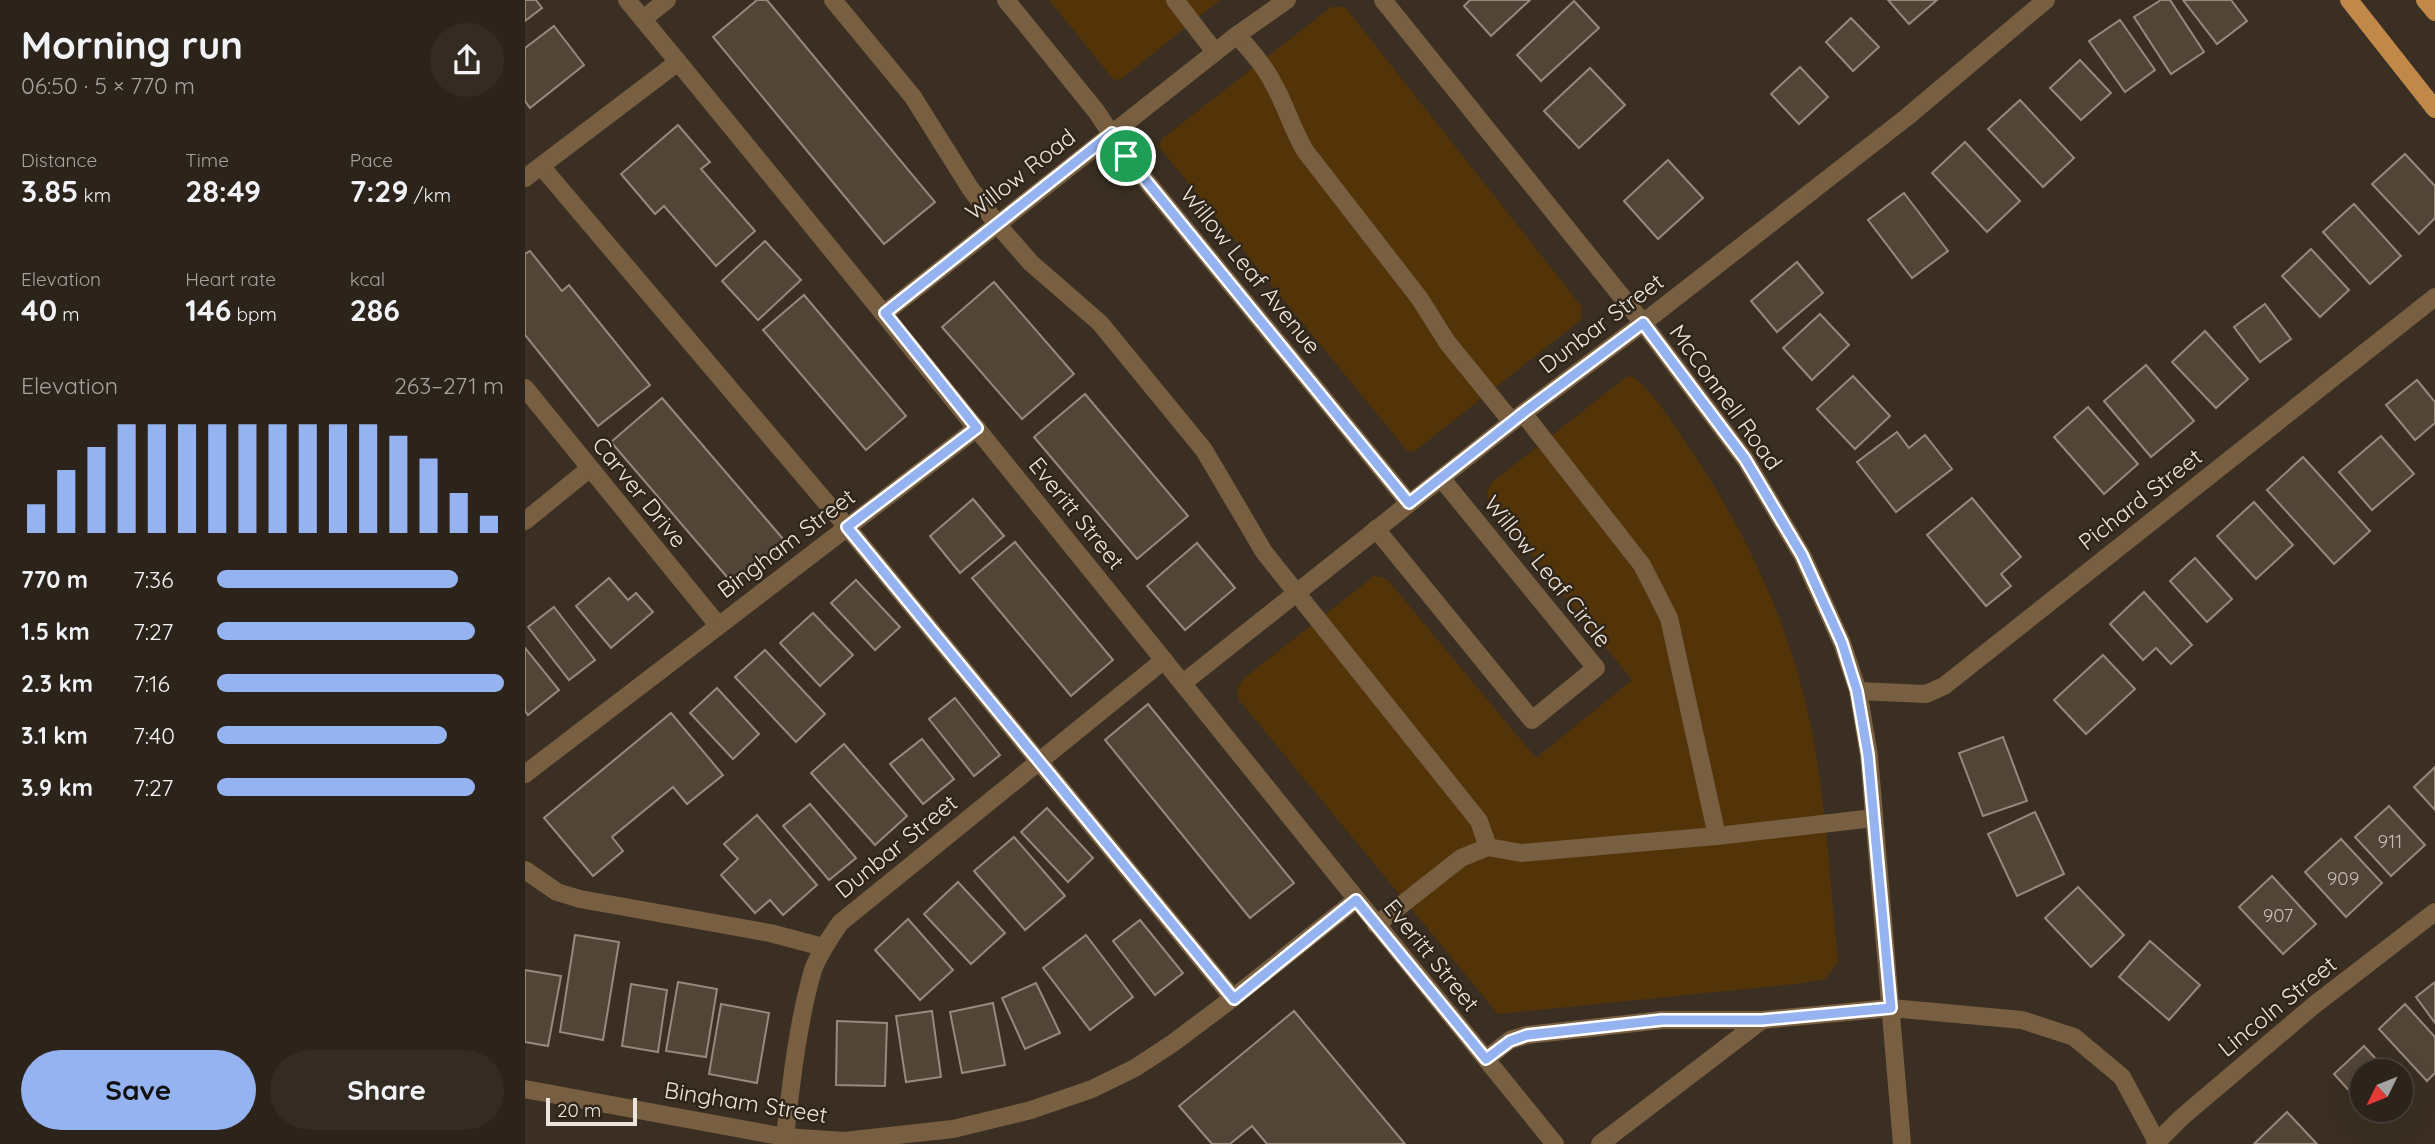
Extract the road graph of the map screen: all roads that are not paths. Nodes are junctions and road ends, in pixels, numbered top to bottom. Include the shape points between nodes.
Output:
1 (627, 0) edge
2 (667, 0) edge
3 (833, 0) edge
4 (1006, 0) edge
5 (1175, 0) edge
6 (1287, 0) edge
7 (1383, 0) edge
8 (2046, 0) edge
9 (2349, 0) edge
10 (2425, 0) edge
11 (2435, 12) edge
12 (643, 19) junction
13 (1237, 35) junction
14 (1215, 52) junction
15 (678, 62) junction
16 (2435, 109) edge
17 (1112, 133) junction
18 (541, 166) junction
19 (525, 178) edge
20 (997, 224) junction
21 (2435, 297) edge
22 (885, 313) junction
23 (1643, 323) junction
24 (525, 388) edge
25 (1517, 417) junction
26 (977, 428) junction
27 (589, 469) junction
28 (1441, 478) junction
29 (1409, 503) junction
30 (525, 521) edge
31 (847, 527) junction
32 (1376, 529) junction
33 (1296, 593) junction
34 (718, 625) junction
35 (1164, 660) junction
36 (1183, 682) junction
37 (1857, 691) junction
38 (1039, 762) junction
39 (525, 774) edge
40 (1874, 818) junction
41 (1717, 836) junction
42 (1488, 847) junction
43 (525, 870) edge
44 (1356, 900) junction
45 (2435, 912) edge
46 (1376, 925) junction
47 (823, 947) junction
48 (1234, 999) junction
49 (1891, 1008) junction
50 (1762, 1020) junction
51 (1486, 1059) junction
52 (525, 1089) edge
53 (954, 1137) edge
54 (788, 1141) edge
55 (2157, 1143) edge
56 (1555, 1144) edge
57 (1600, 1144) edge
58 (1902, 1144) edge

1 - 12 street, Everitt Street
2 - 12 street
3 - 20 street via 913,97
4 - 17 street, Willow Leaf Avenue
5 - 14 street
6 - 13 street, Willow Road
7 - 23 street, McConnell Road
8 - 23 street, Dunbar Street via 1907,117
9 - 16 main road
10 - 11 main road
12 - 15 street, Everitt Street
13 - 14 street, Willow Road
13 - 25 street via 1274,84 1306,152 1420,299 1447,342
14 - 17 street, Willow Road
15 - 18 street
15 - 22 street, Everitt Street
17 - 20 street, Willow Road
17 - 29 street, Willow Leaf Avenue
18 - 19 street
18 - 31 street
20 - 22 street, Willow Road
20 - 33 street via 1031,263 1100,323 1204,450 1253,537
21 - 37 street, Pichard Street via 1944,685 1926,694
22 - 26 street, Everitt Street
23 - 25 street, Dunbar Street
23 - 37 street, McConnell Road via 1745,459 1802,555 1842,643
24 - 27 street, Carver Drive
25 - 28 street, Dunbar Street
25 - 41 street via 1642,565 1669,618
26 - 31 street, Bingham Street
26 - 35 street, Everitt Street
27 - 30 street
27 - 34 street, Carver Drive
28 - 29 street, Dunbar Street
28 - 32 street, Willow Leaf Circle via 1596,668 1532,720
29 - 32 street, Dunbar Street
31 - 34 street, Bingham Street
31 - 38 street
32 - 33 street, Dunbar Street
33 - 36 street, Dunbar Street
33 - 42 street via 1479,821
34 - 39 street, Bingham Street
35 - 36 street, Everitt Street
35 - 38 street, Dunbar Street
36 - 44 street, Everitt Street
37 - 40 street, McConnell Road
38 - 47 street, Dunbar Street via 840,923
38 - 48 street
40 - 41 street
40 - 49 street, McConnell Road
41 - 42 street via 1521,853
42 - 46 street via 1461,858
43 - 47 street via 557,892 580,899 771,933
44 - 46 street, Everitt Street
44 - 48 street, Bingham Street
45 - 55 street, Lincoln Street via 2313,1006
46 - 51 street, Everitt Street
47 - 54 street, Dunbar Street via 814,969 790,1093
48 - 53 street, Bingham Street via 1135,1068 1092,1089
49 - 50 street
49 - 55 street via 2022,1020 2074,1037 2122,1077
49 - 58 street, McConnell Road
50 - 51 street via 1662,1020 1527,1035
50 - 57 street
51 - 56 street, Everitt Street
52 - 54 street, Bingham Street
53 - 54 street, Bingham Street

